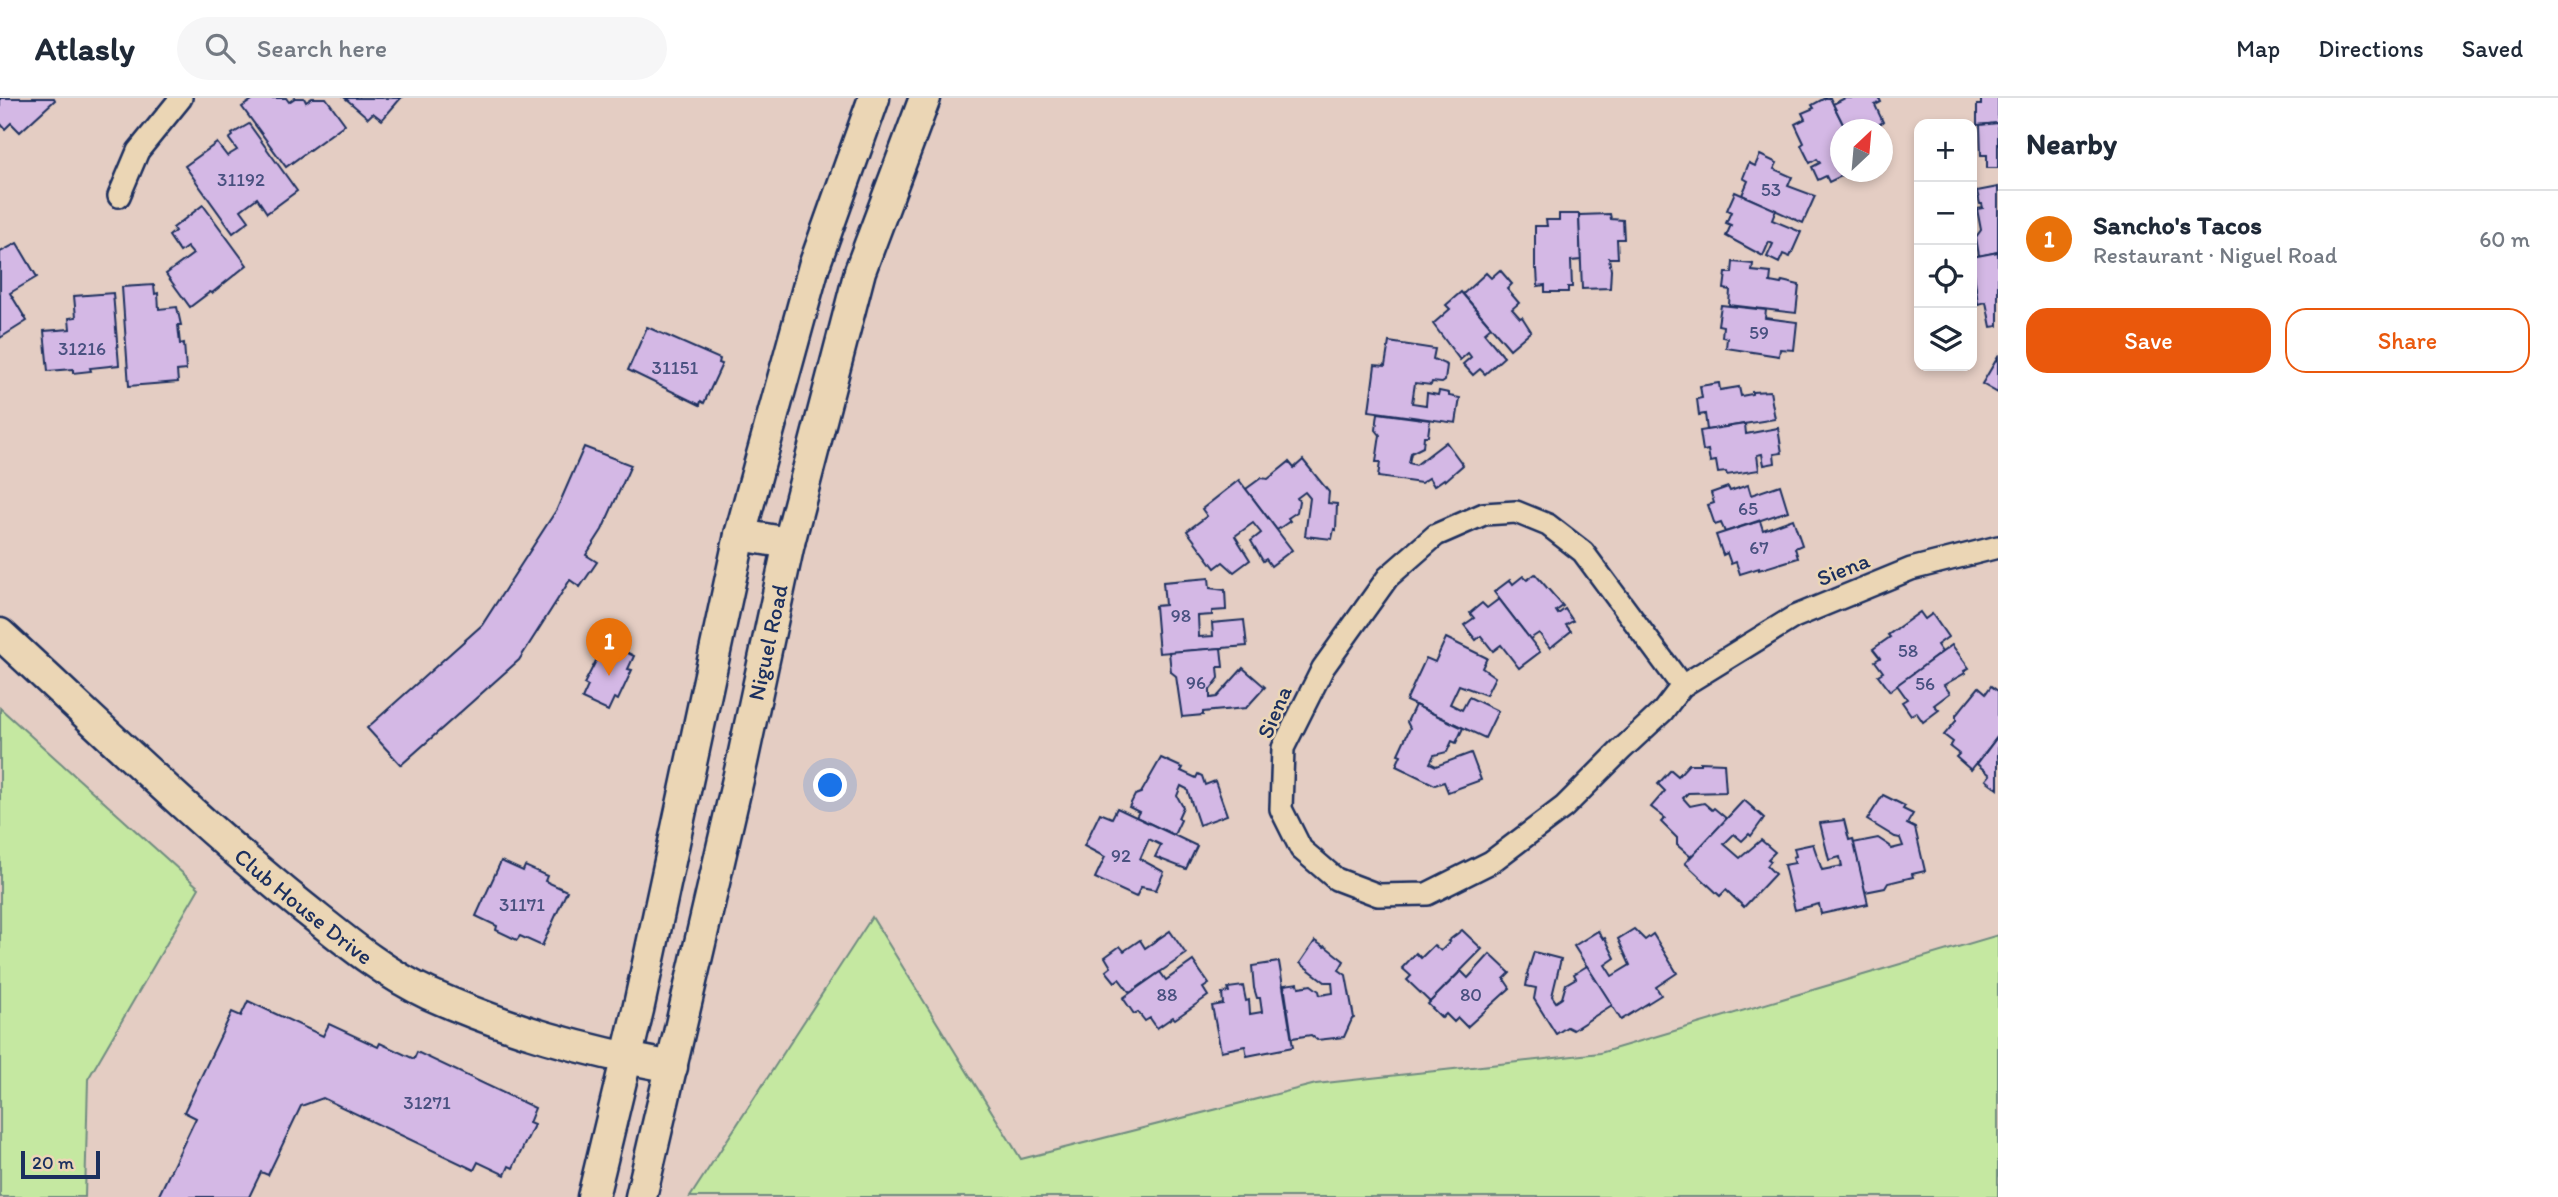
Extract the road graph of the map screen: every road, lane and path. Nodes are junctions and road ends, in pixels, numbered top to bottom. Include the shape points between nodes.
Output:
1 (181, 98) edge
2 (874, 98) edge
3 (925, 98) edge
4 (119, 196) dead end
5 (740, 535) junction
6 (789, 543) junction
7 (1998, 547) edge
8 (0, 634) edge
9 (1682, 686) junction
10 (626, 1059) junction
11 (672, 1067) junction
12 (593, 1197) edge
13 (641, 1197) edge

1 - 4 street via 138,151
2 - 5 main road via 814,266
3 - 6 main road, Niguel Road via 860,271
5 - 6 main road
5 - 10 main road
6 - 11 main road, Niguel Road
7 - 9 street, Siena via 1911,569 1794,617
8 - 10 main road, Club House Drive via 257,870 360,952 427,993 503,1024
9 - 9 street, Siena via 1583,552 1548,525 1516,512 1484,514 1436,535 1388,577 1323,668 1283,748 1281,809 1301,849 1336,879 1378,895 1427,894 1491,862 1564,807 1663,711
10 - 11 main road, Club House Drive
10 - 12 main road
11 - 13 main road, Niguel Road

